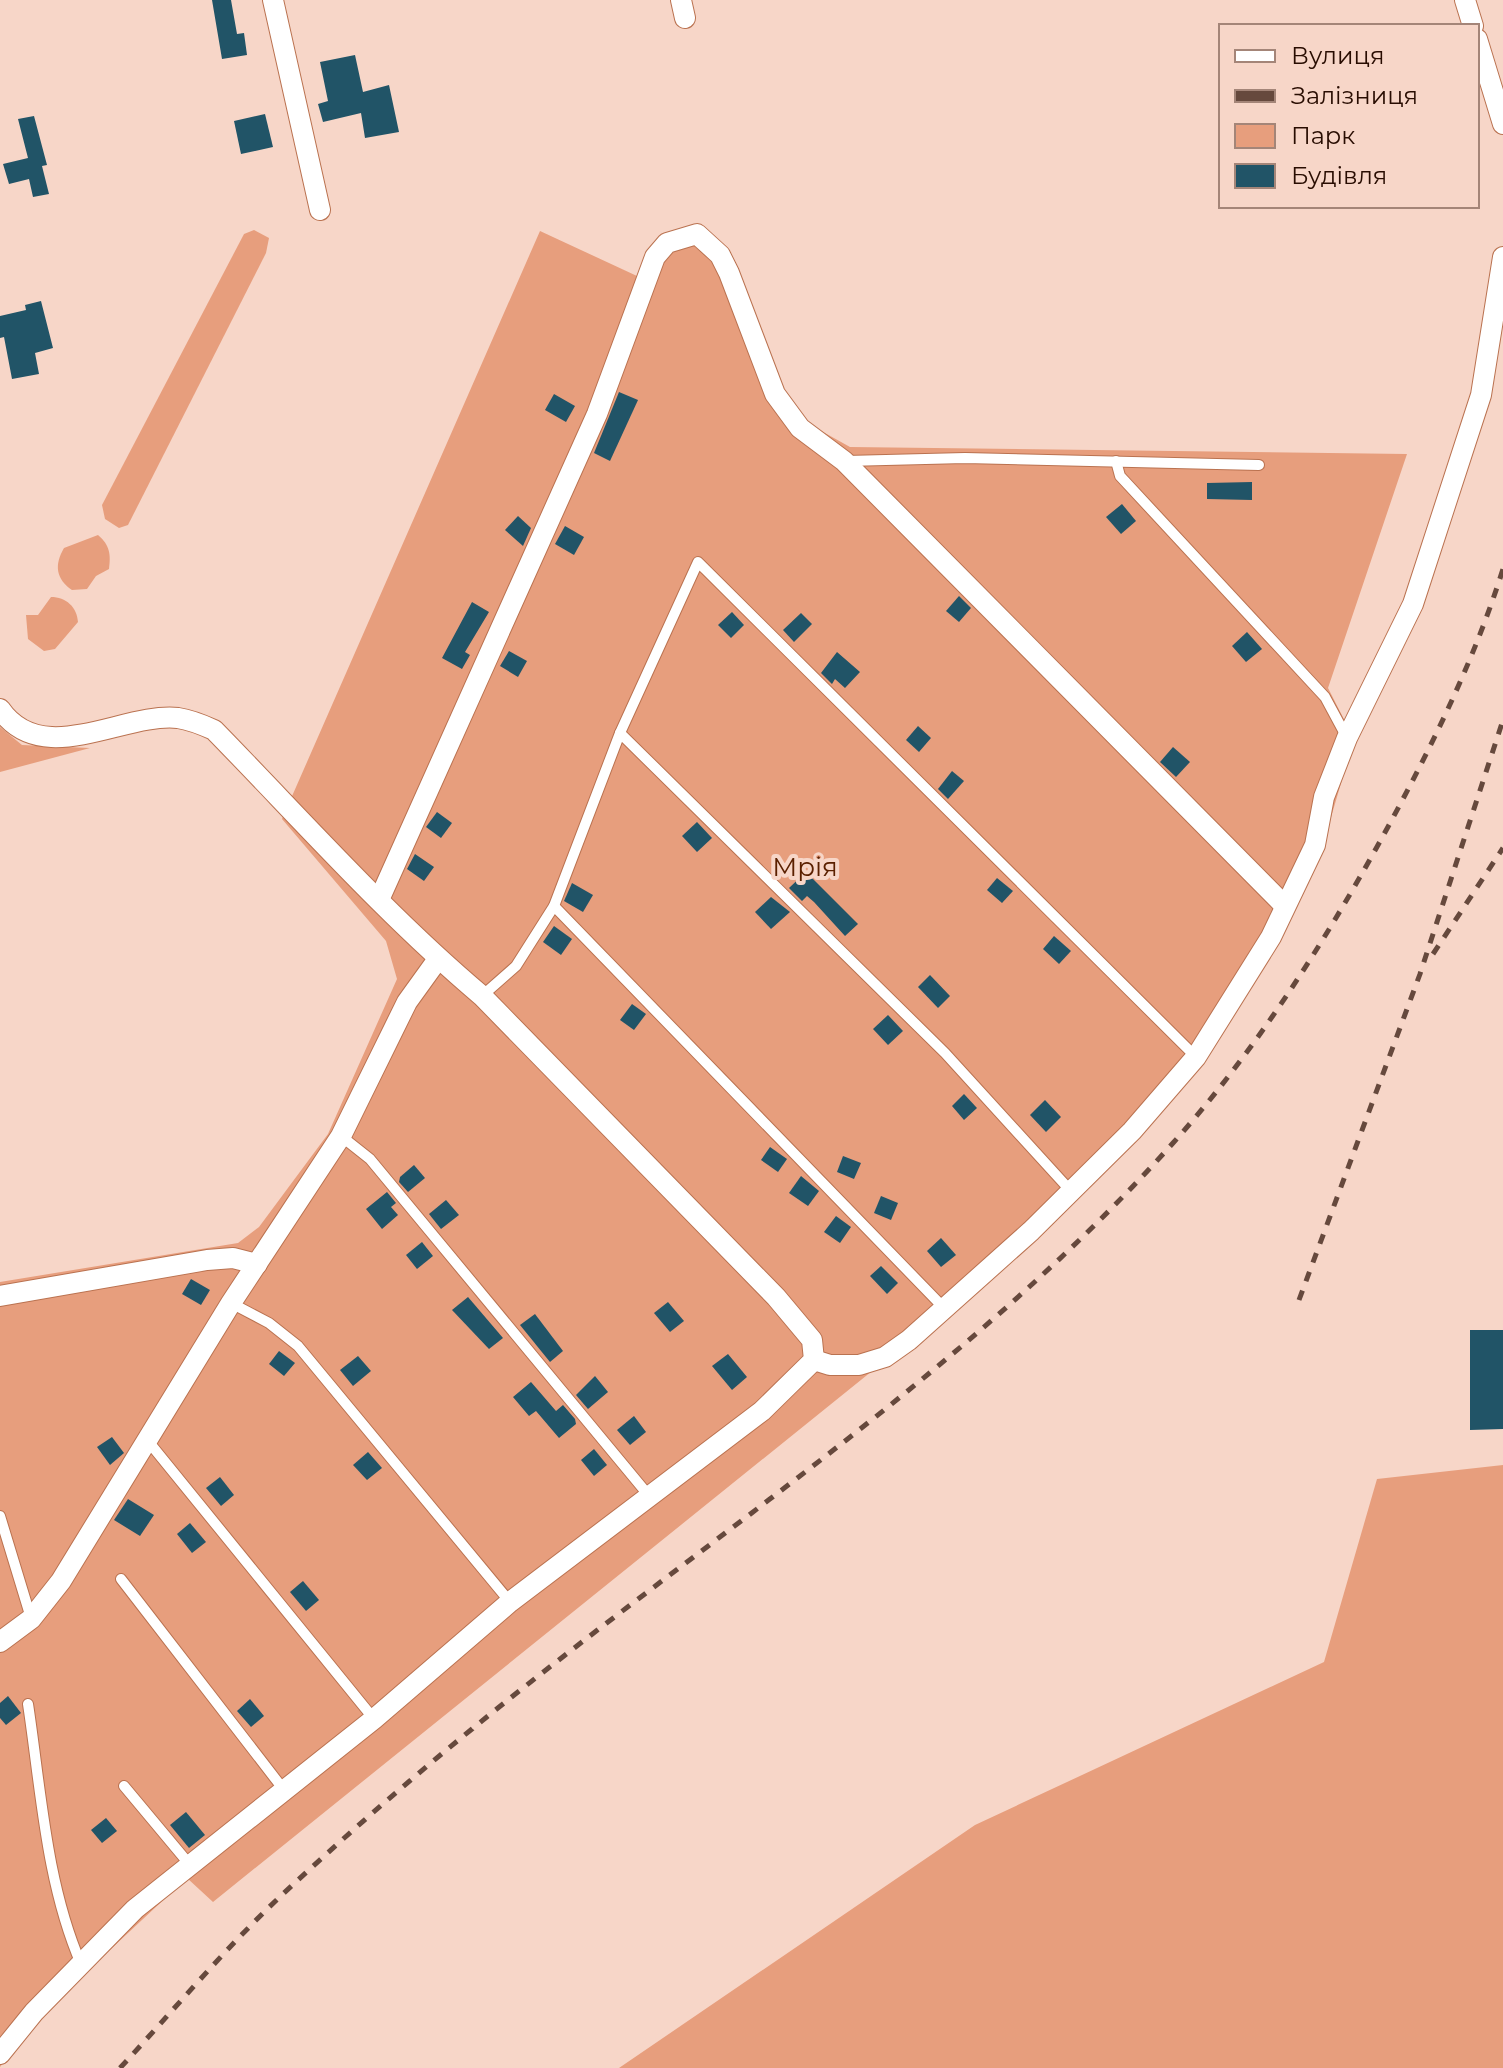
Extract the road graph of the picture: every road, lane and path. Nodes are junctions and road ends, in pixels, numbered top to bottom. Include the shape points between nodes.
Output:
1 (273, 0) edge
2 (1465, 0) edge
3 (1472, 24) edge
4 (1479, 46) edge
5 (1503, 124) edge
6 (320, 210) dead end
7 (1503, 257) edge
8 (844, 461) junction
9 (1116, 461) junction
10 (1259, 465) dead end
11 (0, 709) edge
12 (620, 733) junction
13 (1347, 738) junction
14 (379, 900) junction
15 (554, 906) junction
16 (1285, 906) junction
17 (438, 959) junction
18 (482, 996) junction
19 (1196, 1057) junction
20 (341, 1136) junction
21 (1069, 1189) junction
22 (257, 1264) junction
23 (0, 1296) edge
24 (231, 1303) junction
25 (943, 1307) junction
26 (814, 1360) junction
27 (148, 1441) junction
28 (650, 1497) junction
29 (0, 1516) edge
30 (121, 1579) dead end
31 (510, 1602) junction
32 (31, 1619) junction
33 (0, 1642) edge
34 (28, 1704) dead end
35 (374, 1719) junction
36 (124, 1786) dead end
37 (284, 1790) junction
38 (190, 1865) junction
39 (81, 1964) junction
40 (0, 2054) edge

1 - 6 street
2 - 3 street
4 - 5 street
7 - 13 street via 1481,395 1413,604
8 - 9 lane
8 - 14 street via 800,428 775,394 720,255 697,234 667,243 655,257 597,414
8 - 16 street
9 - 10 lane
9 - 13 lane via 1120,476 1325,697
11 - 14 street via 26,730 56,737 177,718 214,730
12 - 15 lane
12 - 19 lane via 698,562
12 - 21 lane via 945,1053
13 - 16 street via 1324,797 1315,845
14 - 17 street
15 - 18 lane via 516,966
15 - 25 lane
16 - 19 street
17 - 18 street
17 - 20 street via 407,1002
18 - 26 street via 776,1297 812,1340
19 - 21 street via 1132,1131
20 - 22 street
20 - 28 lane via 370,1159
21 - 25 street via 1031,1231
22 - 23 street via 233,1258 207,1260
22 - 24 street
24 - 27 street
24 - 31 lane via 298,1346
25 - 26 street via 885,1357 859,1365
26 - 28 street via 762,1411
27 - 32 street via 61,1581
27 - 35 lane
28 - 31 street
29 - 32 lane
30 - 37 lane
31 - 35 street
32 - 33 street
34 - 39 lane via 62,1912
35 - 37 street
36 - 38 lane
37 - 38 street
38 - 39 street via 135,1909
39 - 40 street

